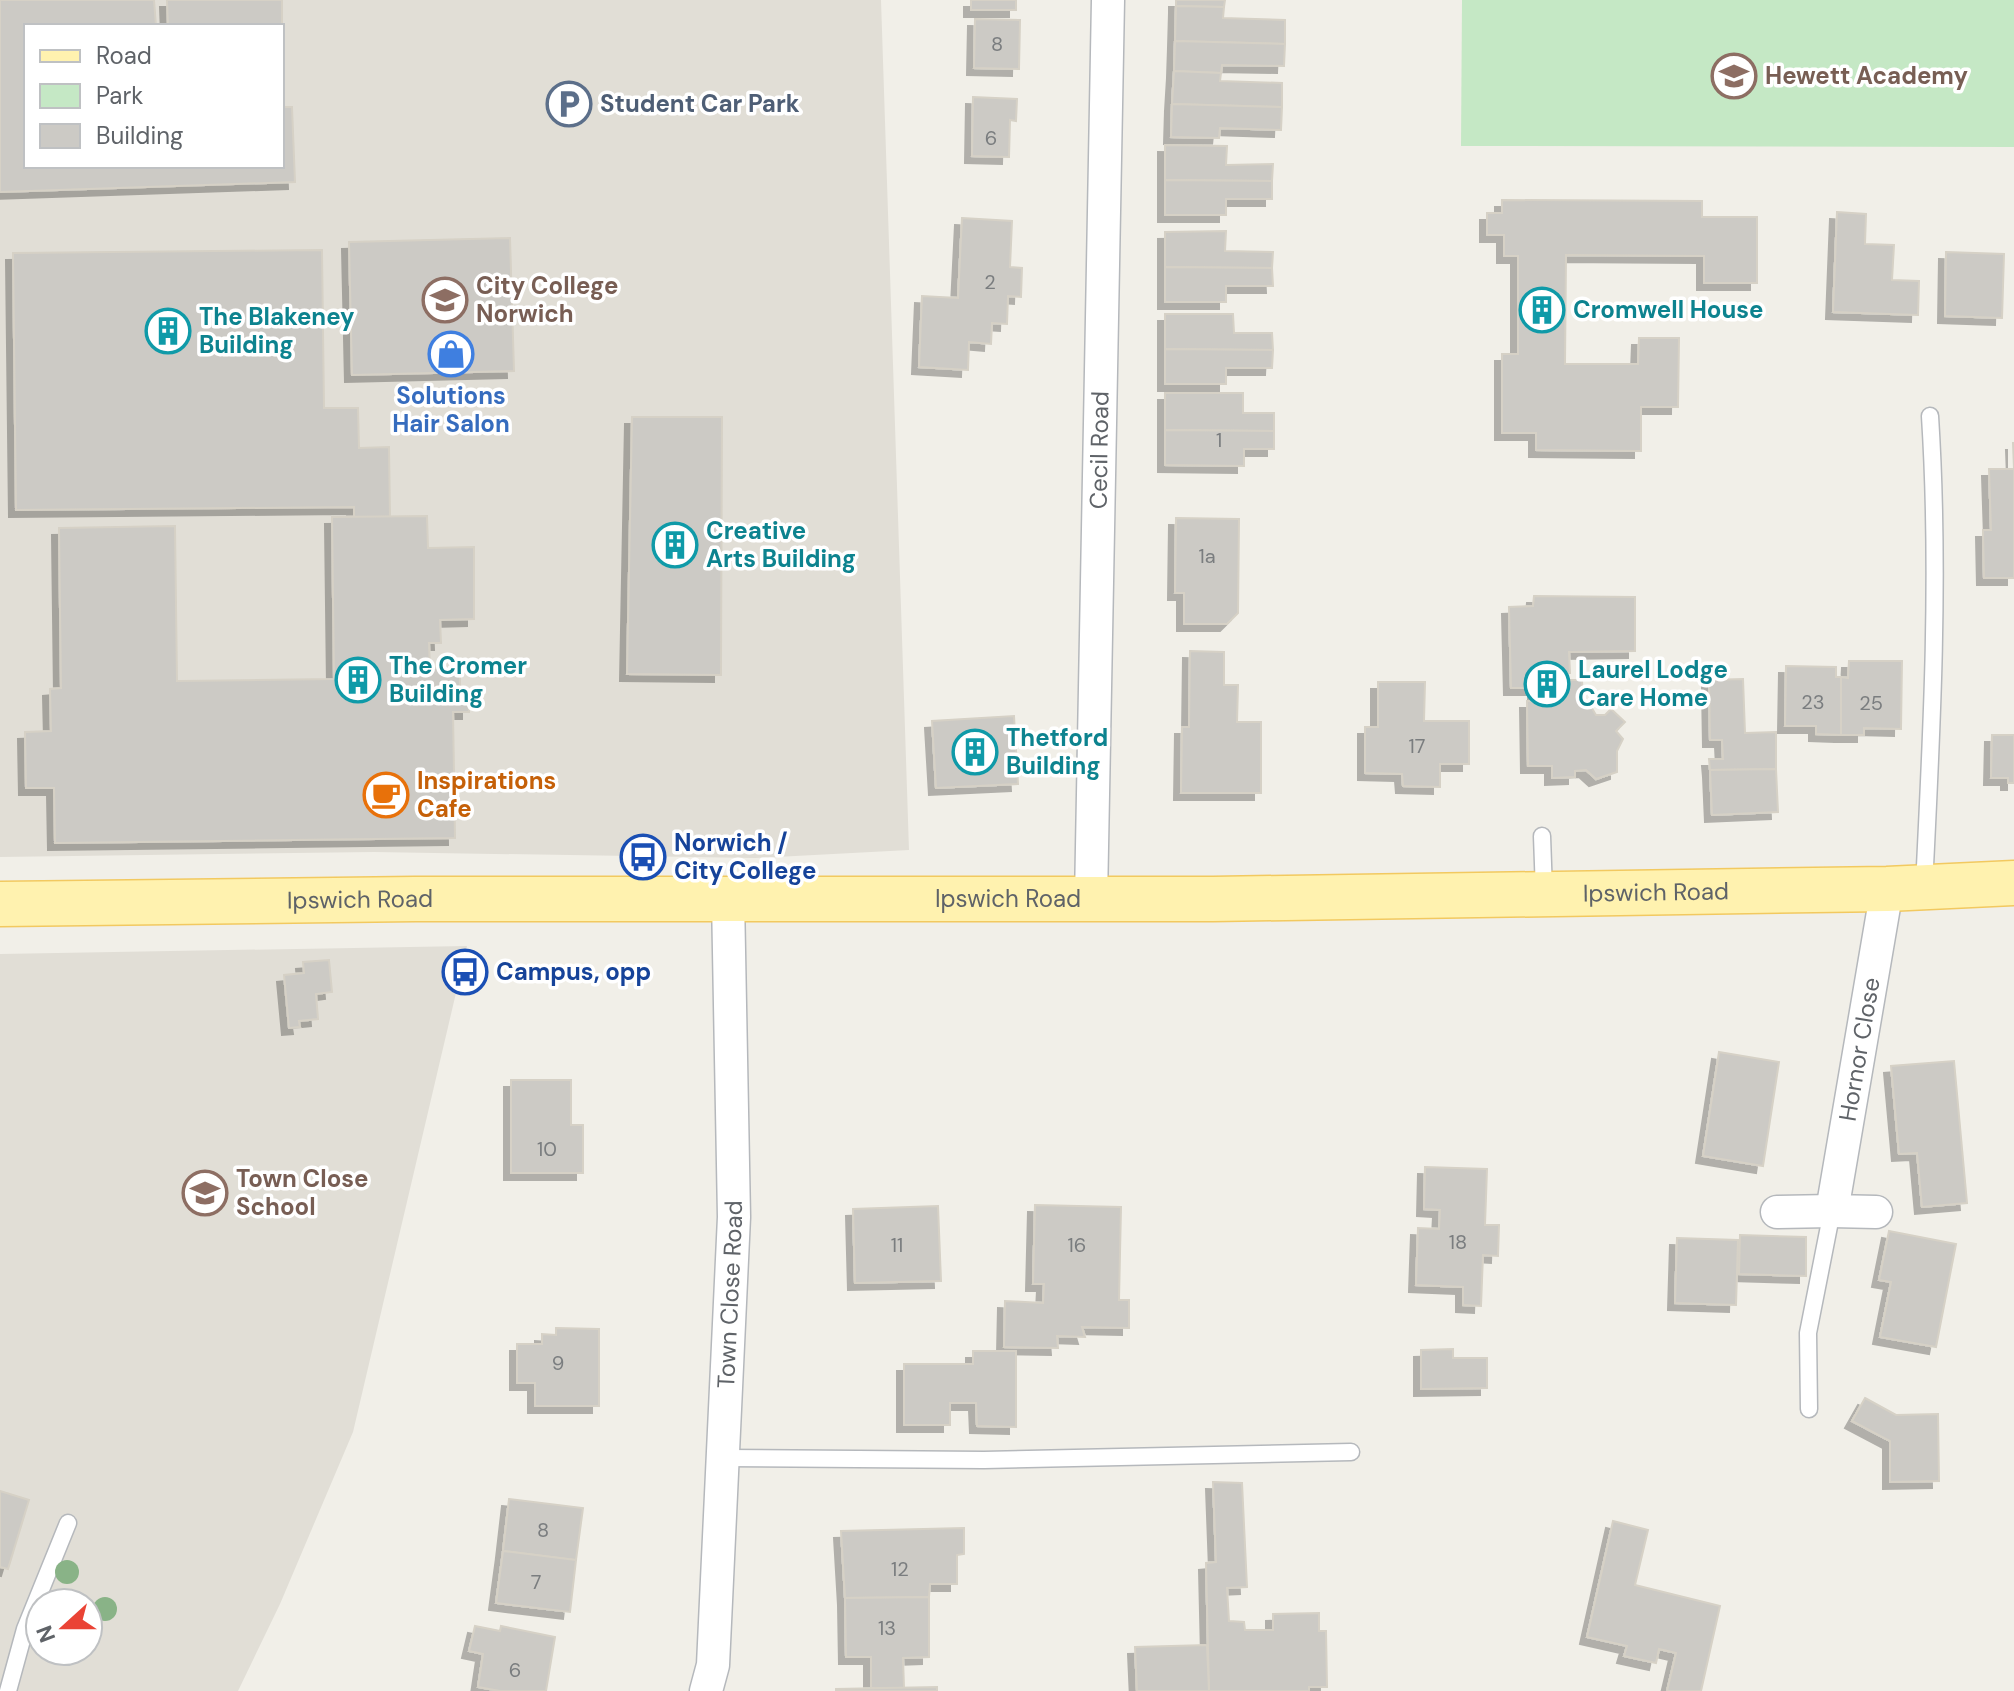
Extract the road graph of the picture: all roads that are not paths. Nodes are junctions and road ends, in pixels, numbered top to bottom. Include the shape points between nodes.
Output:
1 (1108, 0) edge
2 (1930, 416) dead end
3 (1542, 836) dead end
4 (2014, 883) edge
5 (1905, 888) junction
6 (1544, 894) junction
7 (728, 898) junction
8 (1091, 900) junction
9 (0, 904) edge
10 (1832, 1211) junction
11 (1777, 1212) dead end
12 (1876, 1212) dead end
13 (1809, 1409) dead end
14 (1351, 1452) dead end
15 (723, 1458) junction
16 (68, 1523) dead end
17 (8, 1691) edge
18 (706, 1691) edge

1 - 8 street, Cecil Road
2 - 5 lane via 1934,606
3 - 6 lane
4 - 5 main road, Ipswich Road
5 - 6 main road, Ipswich Road
5 - 10 street, Hornor Close
6 - 8 main road, Ipswich Road
7 - 8 main road, Ipswich Road
7 - 9 main road, Ipswich Road
7 - 15 street, Town Close Road via 734,1217
10 - 11 street
10 - 12 street
10 - 13 lane via 1808,1333
14 - 15 lane via 984,1460
15 - 18 street, Town Close Road via 713,1665
16 - 17 lane via 25,1629

